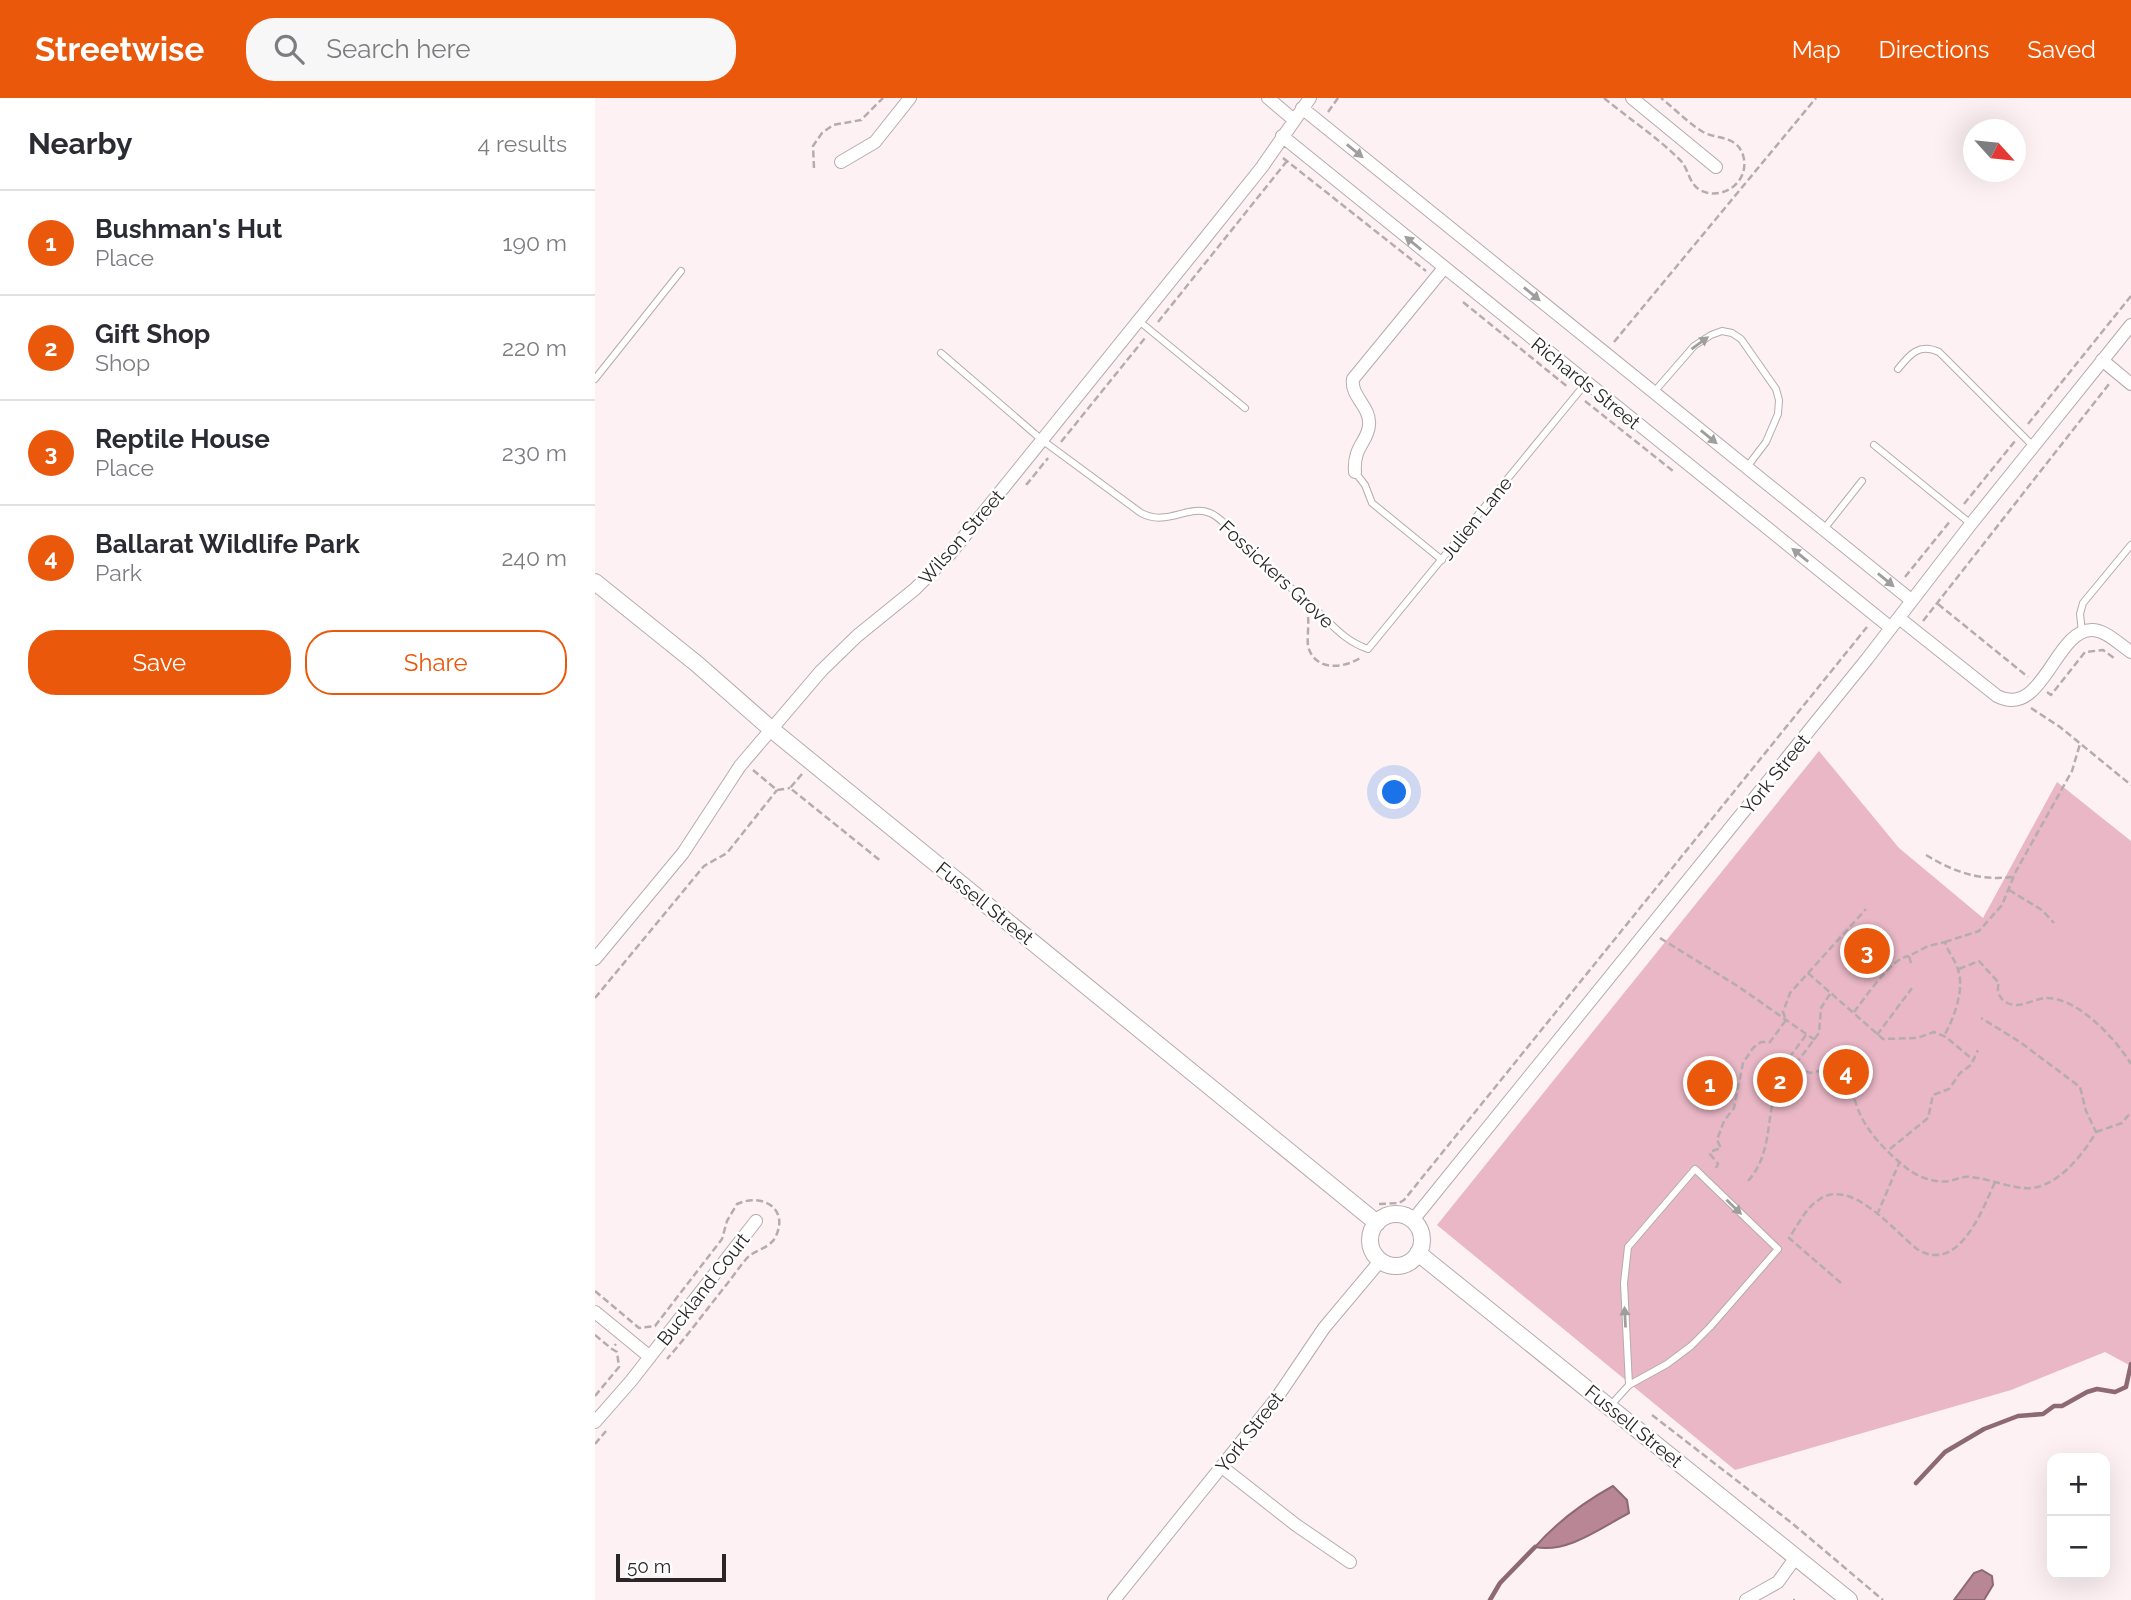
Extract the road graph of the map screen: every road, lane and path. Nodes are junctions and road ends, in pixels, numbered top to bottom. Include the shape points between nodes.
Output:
1 (883, 98) edge
2 (910, 98) edge
3 (1268, 98) edge
4 (1632, 98) edge
5 (1816, 98) edge
6 (1306, 103) edge
7 (1294, 120) junction
8 (1282, 136) junction
9 (841, 162) dead end
10 (1716, 167) dead end
11 (814, 168) dead end
12 (1444, 268) junction
13 (681, 271) dead end
14 (2131, 296) edge
15 (1139, 321) junction
16 (2131, 325) edge
17 (941, 353) dead end
18 (1605, 353) junction
19 (2104, 357) junction
20 (1898, 369) dead end
21 (2125, 374) edge
22 (595, 379) edge
23 (1586, 383) junction
24 (2131, 383) edge
25 (1654, 392) junction
26 (1245, 408) dead end
27 (2021, 433) junction
28 (1042, 440) junction
29 (1874, 445) dead end
30 (2033, 446) junction
31 (1747, 467) junction
32 (1355, 472) joint
33 (1863, 481) dead end
34 (1957, 512) junction
35 (1971, 524) junction
36 (1824, 529) junction
37 (2131, 545) edge
38 (1442, 560) junction
39 (595, 582) edge
40 (1896, 588) junction
41 (1912, 600) junction
42 (1937, 603) junction
43 (1308, 613) dead end
44 (1875, 616) junction
45 (1895, 623) junction
46 (1915, 631) junction
47 (2082, 632) junction
48 (1367, 648) junction
49 (2131, 652) edge
50 (2122, 663) dead end
51 (2037, 684) junction
52 (2019, 699) junction
53 (771, 729) junction
54 (2080, 744) junction
55 (743, 762) junction
56 (812, 762) junction
57 (2131, 785) edge
58 (790, 788) junction
59 (777, 789) junction
60 (1926, 855) dead end
61 (882, 862) dead end
62 (2014, 877) junction
63 (2009, 890) junction
64 (1866, 909) dead end
65 (2054, 923) dead end
66 (1648, 931) junction
67 (1945, 942) junction
68 (1909, 956) junction
69 (595, 959) edge
70 (1911, 963) dead end
71 (1961, 969) junction
72 (1808, 973) junction
73 (1912, 988) dead end
74 (1831, 994) junction
75 (595, 998) edge
76 (1853, 1012) junction
77 (1981, 1018) dead end
78 (1786, 1020) junction
79 (1807, 1034) junction
80 (1877, 1035) junction
81 (1944, 1037) junction
82 (1815, 1040) junction
83 (1978, 1050) dead end
84 (1972, 1059) junction
85 (2131, 1064) edge
86 (1783, 1066) dead end
87 (1775, 1093) dead end
88 (2131, 1112) edge
89 (2096, 1132) junction
90 (1889, 1150) junction
91 (1900, 1161) junction
92 (1716, 1168) dead end
93 (1748, 1181) dead end
94 (1995, 1182) junction
95 (1877, 1215) junction
96 (1373, 1219) junction
97 (1413, 1220) junction
98 (756, 1221) dead end
99 (1418, 1253) junction
100 (1381, 1260) junction
101 (1841, 1283) dead end
102 (595, 1291) edge
103 (595, 1312) edge
104 (595, 1335) edge
105 (623, 1335) junction
106 (612, 1349) junction
107 (650, 1357) junction
108 (1629, 1385) junction
109 (595, 1396) edge
110 (1609, 1406) junction
111 (1652, 1415) dead end
112 (595, 1422) edge
113 (1222, 1467) junction
114 (1795, 1557) junction
115 (1350, 1562) dead end
116 (1114, 1600) edge
117 (1746, 1600) edge
118 (1849, 1600) edge
119 (1883, 1600) edge

1 - 11 path via 862,121 833,125 822,133 813,146
2 - 9 street via 875,142
3 - 7 street
4 - 10 street
5 - 18 path
6 - 7 street, Wilson Street
6 -> 18 street, Richards Street
7 - 8 street, Wilson Street
12 -> 8 street, Richards Street
8 - 15 street, Wilson Street
12 - 23 street, Richards Street
12 - 32 street via 1353,379 1369,424 1355,456
13 - 22 lane
14 - 27 path
15 - 26 lane
15 - 28 street, Wilson Street
16 - 19 street, York Street
17 - 28 lane, Fossickers Grove
18 - 25 street, Richards Street
19 - 21 street
19 - 30 street, York Street
20 - 27 lane via 1919,349 1939,352
21 - 24 street
21 - 42 path
23 - 38 lane, Julien Lane
44 -> 23 street, Richards Street
25 -> 31 street, Richards Street
25 -> 31 lane, Richards Street via 1694,346 1718,332 1738,336 1776,389 1780,404 1764,446
27 - 30 lane
27 - 34 path
28 - 48 lane, Fossickers Grove via 1145,515 1211,513 1351,643
28 - 53 street, Wilson Street via 941,564 841,651
29 - 34 lane
30 - 35 street, York Street
31 - 36 street, Richards Street
32 - 38 lane via 1372,503
33 - 36 lane
34 - 35 lane
34 - 40 path
35 - 41 street, York Street
36 -> 40 street, Richards Street
37 - 47 lane via 2083,603
38 - 48 lane, Julien Lane
39 - 53 street, Fussell Street
40 - 41 street, Richards Street
41 - 45 street, York Street
42 - 46 path
42 - 51 path
43 - 48 path via 1309,647 1322,664 1348,664
44 - 45 street, Richards Street
44 - 96 path via 1405,1200 1380,1203
45 - 46 street, Richards Street
45 - 66 street, York Street
46 - 52 street, Richards Street via 1997,696
47 - 49 street via 2100,632
47 - 51 street
50 - 51 path via 2103,650 2085,652 2051,695
51 - 52 street
52 - 54 path
53 - 55 street, Wilson Street
53 - 56 street, Fussell Street
54 - 57 path
54 - 62 path via 2073,771
55 - 59 path
55 - 69 street, Wilson Street via 683,853
56 - 58 path
56 - 96 street, Fussell Street
58 - 59 path
58 - 61 path
59 - 75 path via 727,853 704,866
60 - 62 path via 1972,876
62 - 63 path
63 - 65 path
63 - 67 path via 1979,932
64 - 72 path
66 - 78 path
66 - 97 street, York Street
67 - 68 path
67 - 71 path
68 - 70 path
68 - 76 path via 1895,963
71 - 81 path via 1961,986
71 - 85 path via 1979,961 1999,983 1999,996 2010,1004 2048,998 2079,1010 2114,1041
72 - 74 path
72 - 78 path via 1790,993 1783,1012
73 - 80 path
74 - 76 path
74 - 82 path via 1821,1008
76 - 80 path
77 - 89 path via 2080,1087
78 - 79 path
78 - 92 path via 1770,1042 1752,1048 1743,1063 1734,1108 1717,1140 1721,1148 1710,1154
79 - 82 path
79 - 86 path
80 - 81 path via 1883,1039 1917,1038 1934,1032
81 - 84 path
82 - 90 path via 1795,1065 1845,1080 1861,1117
83 - 84 path
84 - 90 path via 1949,1089 1933,1096 1928,1118
87 - 93 path via 1766,1150
88 - 89 path via 2122,1122
89 - 94 path via 2064,1171 2047,1183 2024,1188
90 - 91 path
91 - 94 path via 1910,1171 1933,1180 1966,1176
91 - 95 path
94 - 95 path via 1965,1237 1939,1256 1917,1249
95 - 101 path via 1857,1198 1828,1195 1811,1206 1789,1238
96 - 97 street via 1390,1214
96 - 100 street via 1371,1242
97 - 99 street via 1422,1239
98 - 107 street, Buckland Court
99 - 100 street via 1401,1265
99 - 110 street, Fussell Street
100 - 113 street, York Street via 1324,1328
102 - 105 path via 633,1323
103 - 105 street
104 - 106 path
105 - 106 path
105 - 107 street
106 - 109 path via 617,1352 619,1367
107 - 112 street, Buckland Court
108 -> 108 lane via 1624,1271 1628,1247 1695,1169 1777,1249 1691,1346
108 - 110 lane
110 - 114 street, Fussell Street
111 - 119 path
113 - 115 street
113 - 116 street, York Street
114 - 117 street via 1778,1582
114 - 118 street, Fussell Street

